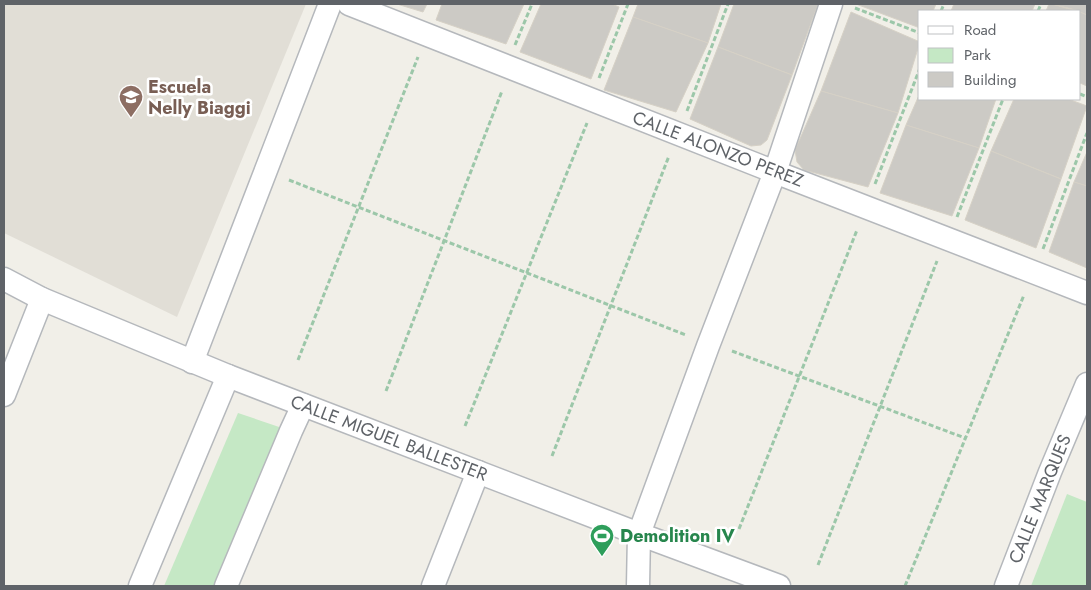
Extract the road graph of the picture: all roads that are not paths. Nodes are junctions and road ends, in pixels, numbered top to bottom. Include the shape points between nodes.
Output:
1 (330, 4) edge
2 (349, 4) edge
3 (841, 5) edge
4 (775, 172) junction
5 (4, 278) edge
6 (1087, 293) edge
7 (42, 299) junction
8 (192, 362) junction
9 (228, 376) junction
10 (1087, 384) edge
11 (4, 395) edge
12 (303, 405) junction
13 (478, 472) junction
14 (638, 534) junction
15 (140, 586) edge
16 (226, 586) edge
17 (433, 586) edge
18 (638, 586) edge
19 (780, 586) edge
20 (1006, 586) edge

1 - 8 street
2 - 4 street, CALLE ALONZO PEREZ
3 - 4 street
4 - 6 street, CALLE ALONZO PEREZ
4 - 14 street
5 - 7 street, CALLE MIGUEL BALLESTER
7 - 8 street, CALLE MIGUEL BALLESTER
7 - 11 street
8 - 9 street, CALLE MIGUEL BALLESTER
9 - 12 street, CALLE MIGUEL BALLESTER
9 - 15 street
10 - 20 street, CALLE MARQUES
12 - 13 street, CALLE MIGUEL BALLESTER
12 - 16 street
13 - 14 street, CALLE MIGUEL BALLESTER
13 - 17 street
14 - 18 street
14 - 19 street, CALLE MIGUEL BALLESTER

